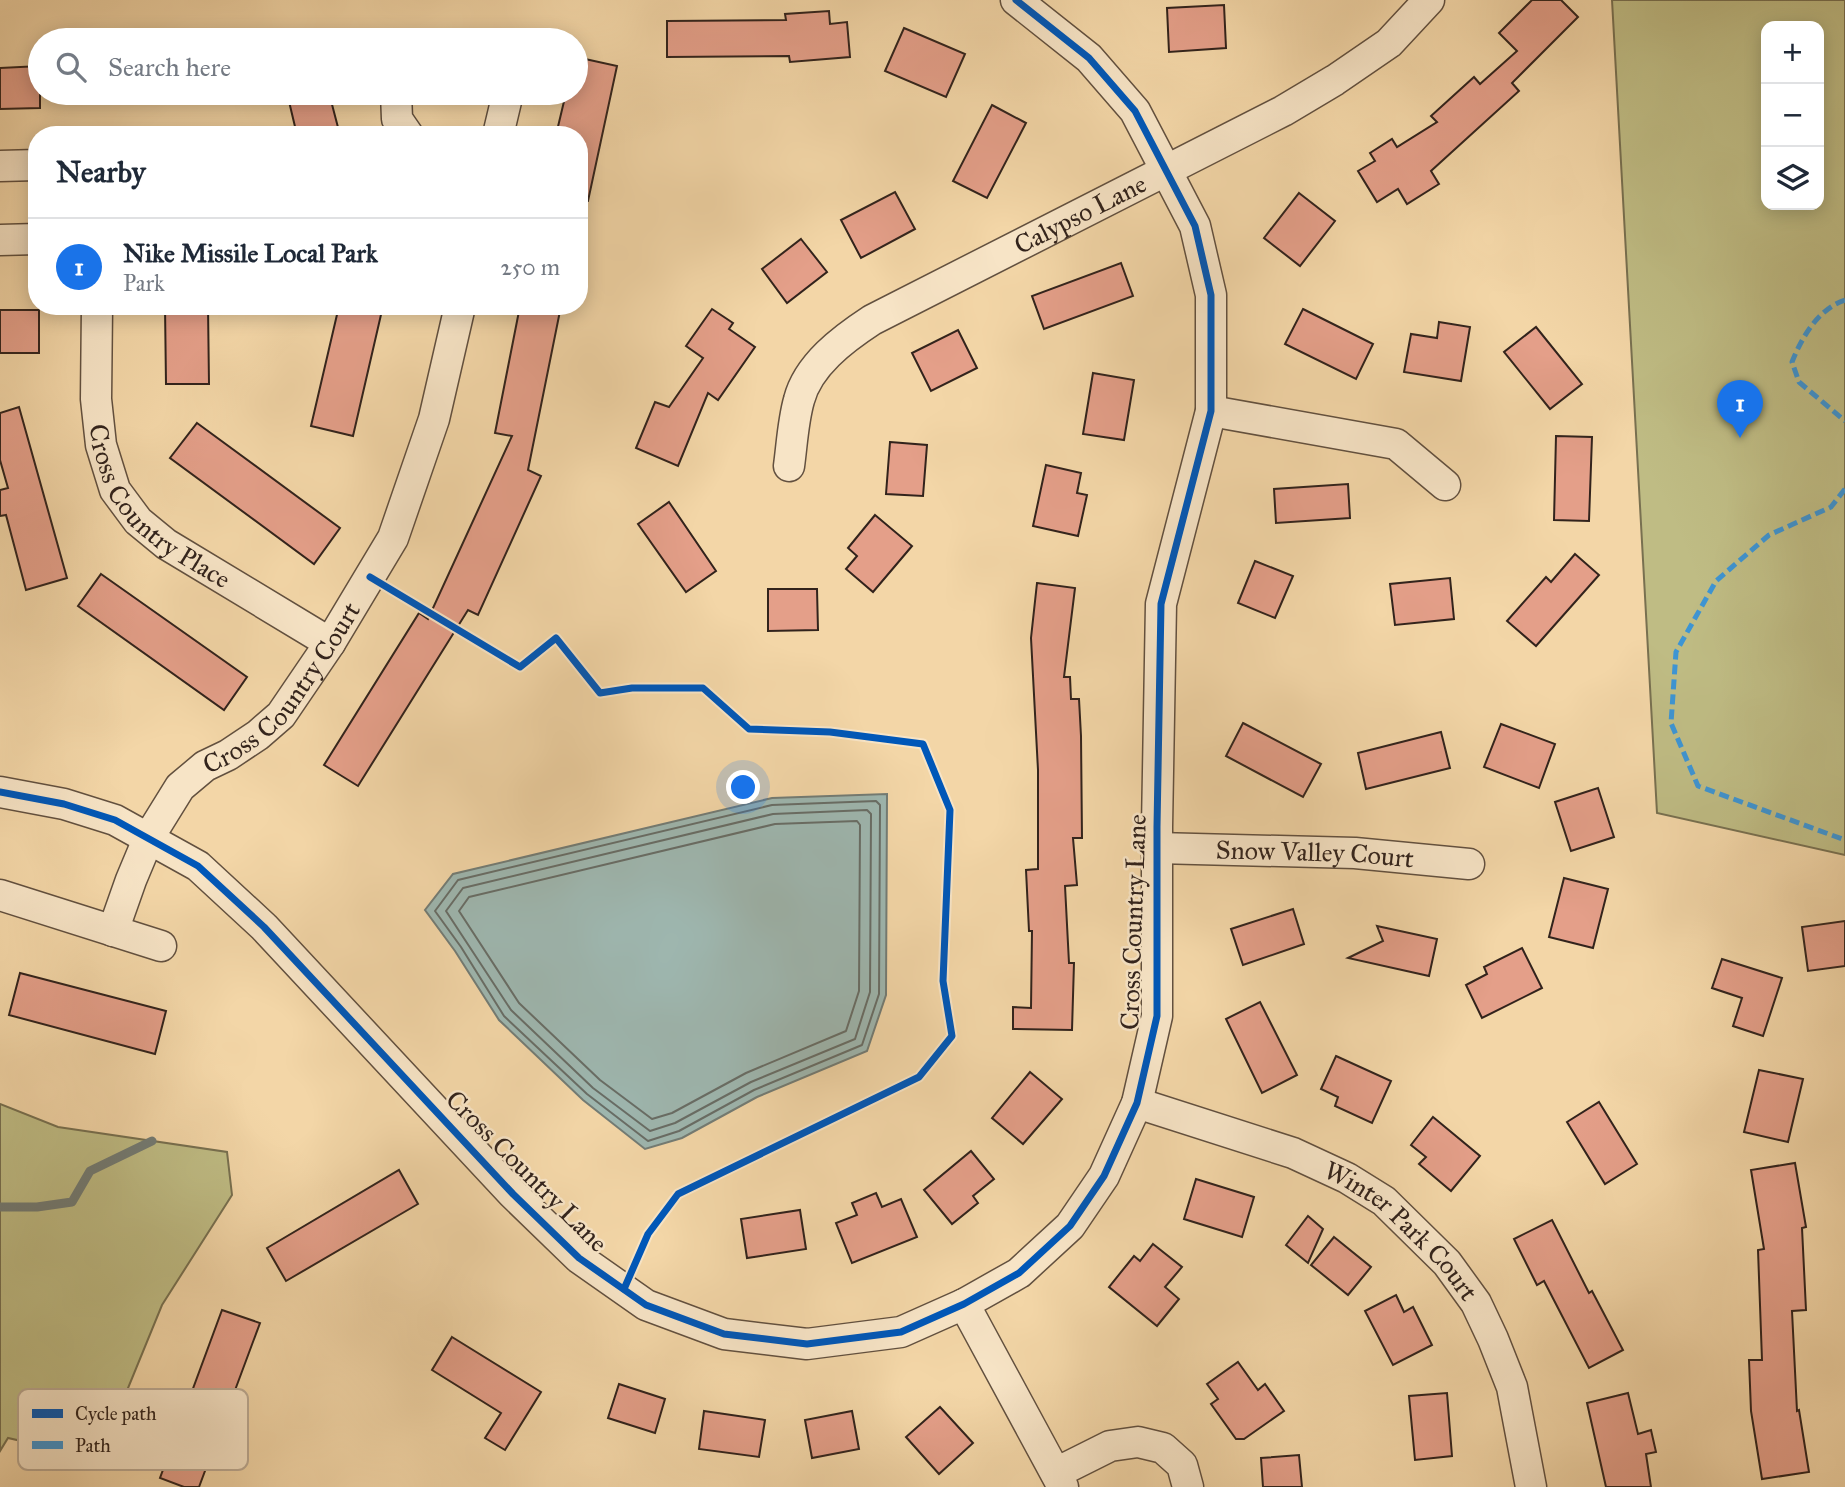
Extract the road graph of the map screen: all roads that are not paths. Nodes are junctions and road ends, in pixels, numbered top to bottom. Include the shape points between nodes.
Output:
1 (1016, 0) edge
2 (1429, 0) edge
3 (396, 105) edge
4 (505, 105) edge
5 (402, 126) edge
6 (500, 126) edge
7 (28, 165) edge
8 (0, 166) edge
9 (1164, 170) junction
10 (28, 239) edge
11 (0, 240) edge
12 (97, 315) edge
13 (458, 315) edge
14 (1211, 411) junction
15 (789, 466) dead end
16 (1445, 485) dead end
17 (330, 643) junction
18 (0, 792) edge
19 (149, 837) junction
20 (1157, 848) junction
21 (1469, 864) dead end
22 (0, 895) edge
23 (113, 931) junction
24 (161, 946) dead end
25 (1137, 1103) junction
26 (964, 1304) junction
27 (1060, 1480) edge
28 (1188, 1487) edge
29 (1531, 1487) edge

1 - 9 street, Cross Country Lane via 1089,58 1135,111
2 - 9 street, Calypso Lane via 1389,43 1335,80
3 - 5 street
4 - 6 street
7 - 8 street
9 - 14 street, Cross Country Lane via 1195,226 1211,295
9 - 15 street, Calypso Lane via 851,334 811,375 799,399
10 - 11 street
12 - 17 street, Cross Country Place via 96,399 101,445 115,490 138,521 166,544
13 - 17 street, Cross Country Court via 434,419 393,538
14 - 16 street via 1396,443
14 - 20 street, Cross Country Lane via 1161,604
17 - 19 street, Cross Country Court via 281,715 180,787
18 - 19 street, Cross Country Lane via 64,804 115,820
19 - 23 street, Cross Country Court
19 - 26 street, Cross Country Lane via 198,866 229,892 513,1194 579,1258 646,1305 724,1334 807,1345 901,1332
20 - 21 street, Snow Valley Court via 1355,853
20 - 25 street, Cross Country Lane via 1157,1016
22 - 23 street
23 - 24 street
25 - 26 street, Cross Country Lane via 1104,1176 1070,1226 1019,1273
25 - 29 street, Winter Park Court via 1293,1153 1348,1178 1384,1201 1447,1263 1476,1303 1512,1387
26 - 27 street
27 - 28 street via 1110,1447 1138,1442 1163,1448 1182,1465

